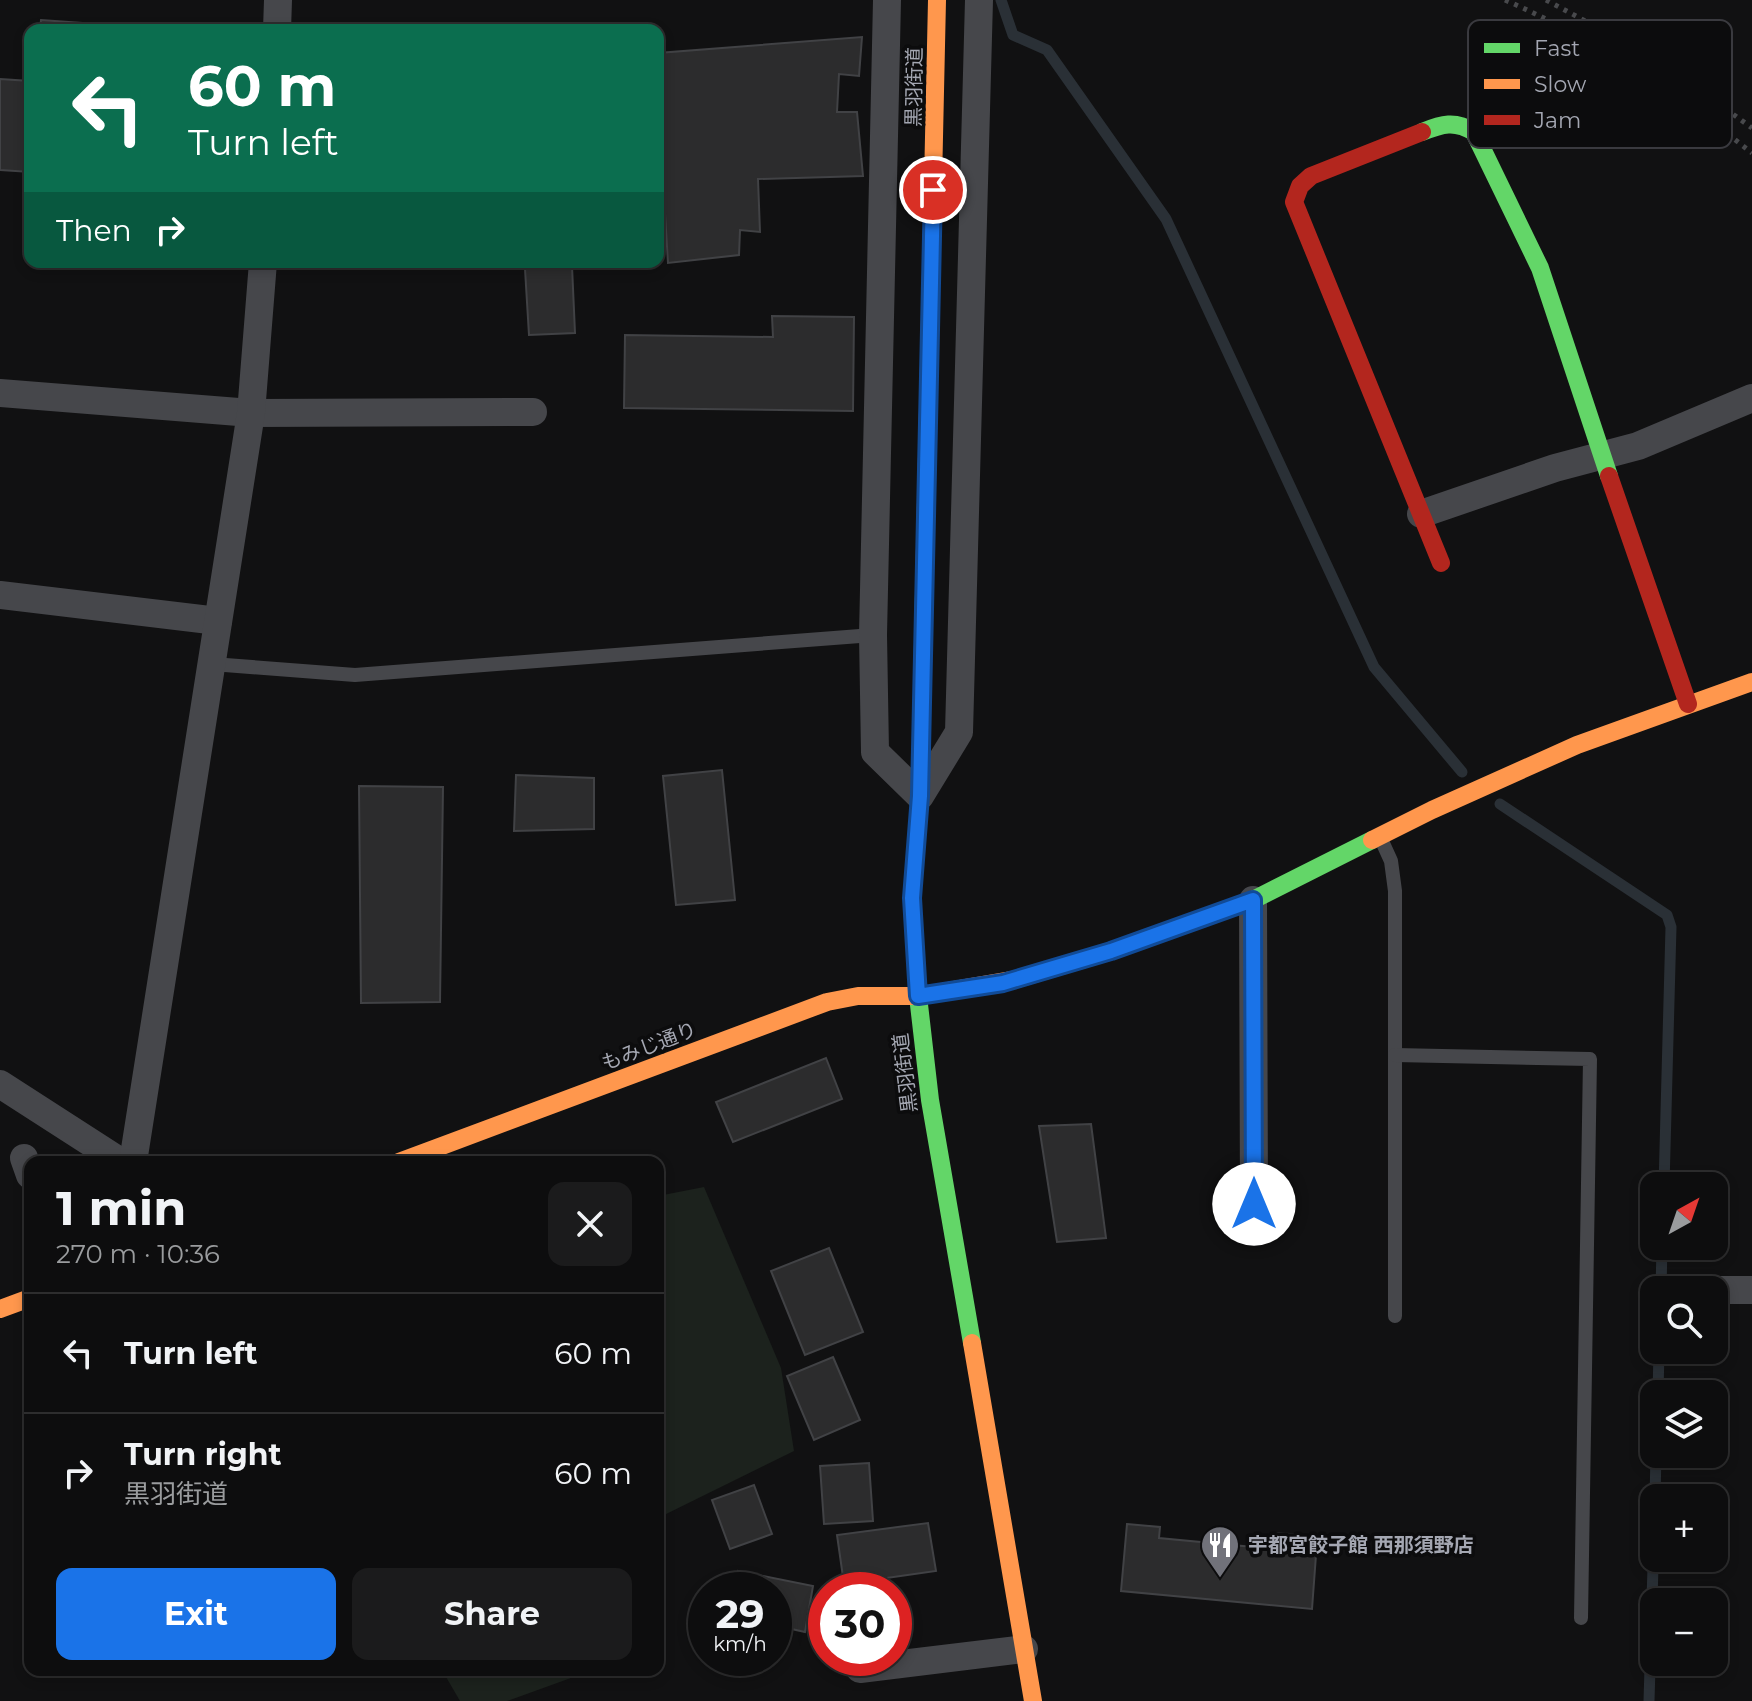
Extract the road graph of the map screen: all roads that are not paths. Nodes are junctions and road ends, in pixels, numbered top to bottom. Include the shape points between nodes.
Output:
1 (278, 0) edge
2 (887, 0) edge
3 (937, 0) edge
4 (979, 0) edge
5 (277, 24) edge
6 (1468, 128) edge
7 (1482, 148) edge
8 (263, 268) edge
9 (0, 393) edge
10 (1752, 398) edge
11 (533, 412) dead end
12 (251, 413) junction
13 (1600, 455) junction
14 (1421, 514) junction
15 (1441, 563) dead end
16 (0, 595) edge
17 (218, 621) junction
18 (873, 635) junction
19 (212, 664) junction
20 (1752, 682) edge
21 (1688, 704) junction
22 (920, 796) junction
23 (1379, 836) junction
24 (1253, 900) junction
25 (918, 996) junction
26 (1395, 1055) junction
27 (0, 1084) edge
28 (112, 1156) edge
29 (134, 1156) edge
30 (415, 1156) edge
31 (1254, 1204) dead end
32 (1728, 1290) edge
33 (1752, 1290) edge
34 (24, 1300) edge
35 (0, 1309) edge
36 (1395, 1316) dead end
37 (1581, 1618) dead end
38 (1024, 1649) junction
39 (912, 1663) edge
40 (1033, 1701) edge

1 - 5 street
2 - 18 street
3 - 22 street, 黒羽街道
4 - 22 street via 959,732
6 - 14 street via 1442,124 1311,176 1294,202
7 - 13 street via 1540,268
8 - 12 street
9 - 12 street
10 - 13 street via 1638,446
11 - 12 street
12 - 17 street
13 - 14 street
13 - 21 street
14 - 15 street
16 - 17 street
17 - 19 street
18 - 19 lane via 355,675
18 - 22 street via 875,752
19 - 29 street
20 - 21 street, もみじ通り
21 - 23 street, もみじ通り via 1577,745
22 - 25 street, 黒羽街道 via 912,898
23 - 24 street, もみじ通り
23 - 26 lane via 1391,861 1395,891
24 - 25 street, もみじ通り via 1003,983
24 - 31 street
25 - 30 street, もみじ通り via 827,1002
25 - 38 street, 黒羽街道 via 930,1100
26 - 36 lane
26 - 37 lane via 1590,1059
27 - 28 street
32 - 33 street
34 - 35 street
38 - 39 street
38 - 40 street, 黒羽街道

